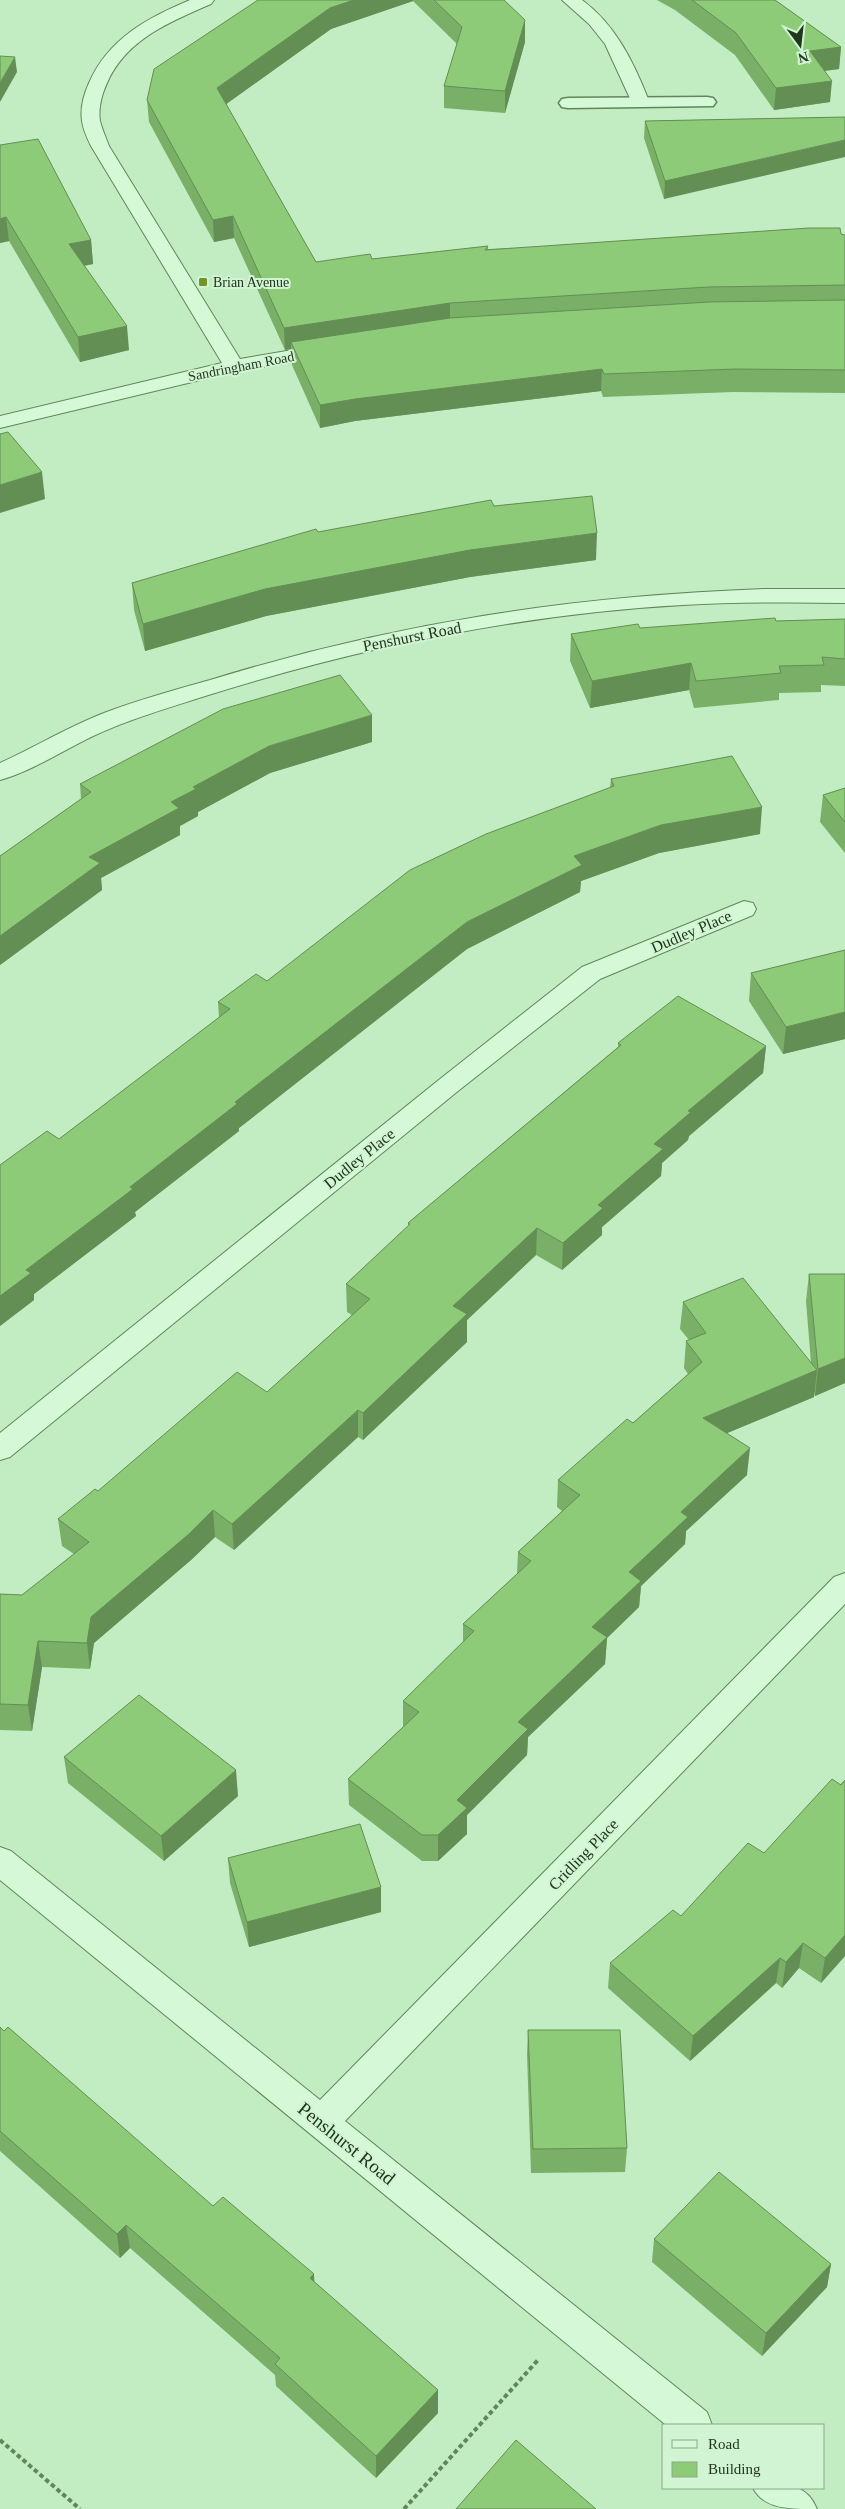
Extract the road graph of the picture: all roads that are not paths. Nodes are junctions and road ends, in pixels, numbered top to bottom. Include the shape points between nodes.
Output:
1 (205, 0) edge
2 (571, 0) edge
3 (640, 101) junction
4 (707, 102) dead end
5 (568, 103) dead end
6 (344, 348) edge
7 (234, 366) junction
8 (0, 422) edge
9 (845, 596) edge
10 (0, 772) edge
11 (744, 909) dead end
12 (0, 1449) edge
13 (845, 1586) edge
14 (0, 1861) edge
15 (321, 2122) junction
16 (693, 2424) edge
17 (772, 2489) edge
18 (798, 2509) edge

1 - 7 street via 140,30 117,50 101,72 92,97 91,120 104,154
2 - 3 street via 586,11 610,38 626,64
3 - 4 lane
3 - 5 lane
6 - 7 street, Sandringham Road
7 - 8 street, Sandringham Road
9 - 10 street, Penshurst Road via 695,599 577,608 419,632 261,670 111,719
11 - 12 street, Dudley Place via 591,973
13 - 15 street, Cridling Place
14 - 15 street, Penshurst Road
15 - 16 street, Penshurst Road
17 - 18 street

